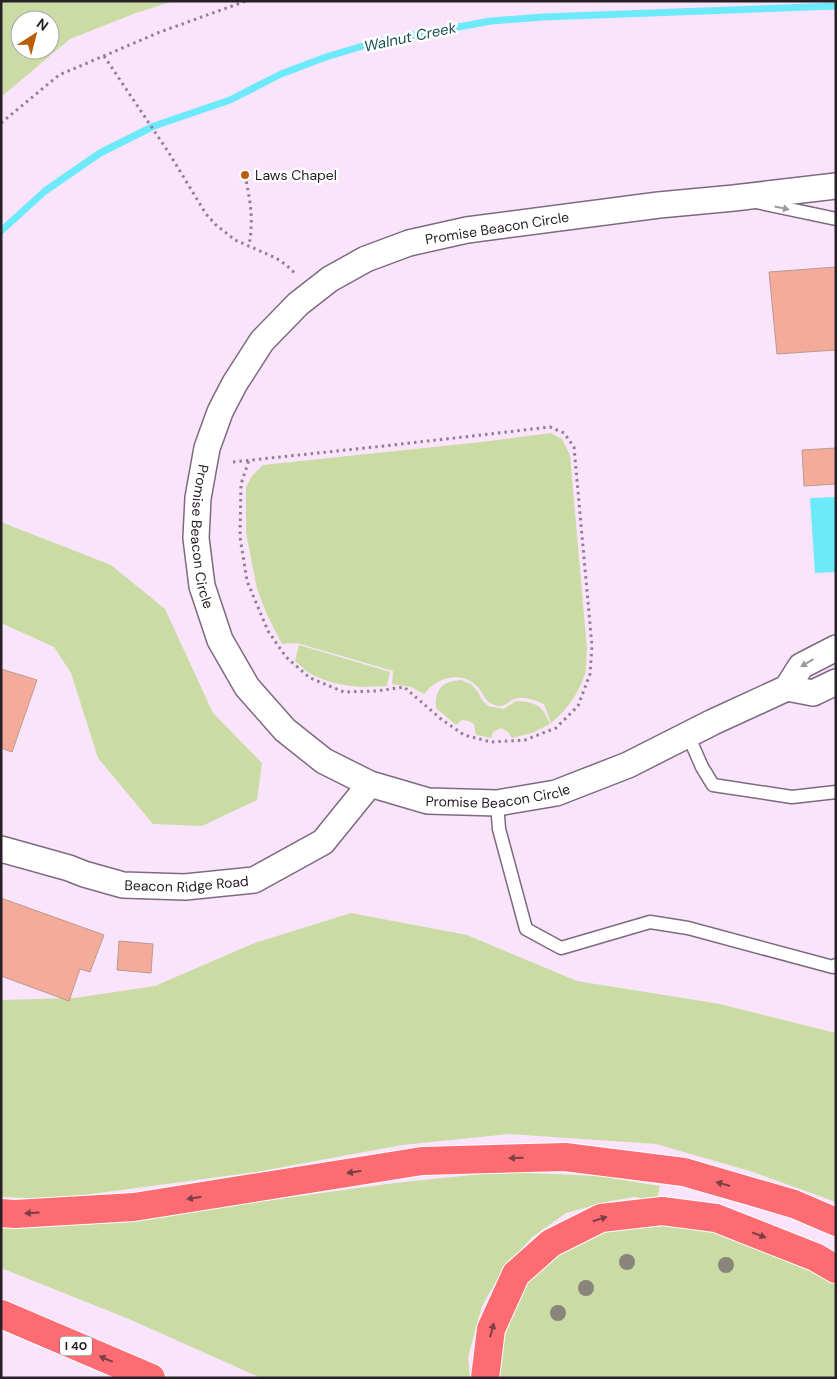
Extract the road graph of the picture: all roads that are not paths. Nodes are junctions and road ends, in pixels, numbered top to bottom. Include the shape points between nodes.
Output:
1 (836, 186) edge
2 (734, 198) junction
3 (836, 219) edge
4 (836, 648) edge
5 (836, 682) edge
6 (787, 688) junction
7 (688, 734) junction
8 (370, 784) junction
9 (836, 792) edge
10 (497, 803) junction
11 (1, 849) edge
12 (836, 965) edge
13 (1, 1213) edge
14 (836, 1222) edge
15 (836, 1269) edge
16 (1, 1314) edge
17 (151, 1378) edge
18 (485, 1378) edge

1 - 2 street, Promise Beacon Circle
2 -> 3 lane
2 - 8 street, Promise Beacon Circle via 467,230 409,243 366,259 330,279 298,304 262,340 220,412 207,448 198,498 196,538 202,586 220,640 247,688 285,730 324,760
4 -> 6 street via 801,666
5 - 6 street via 813,693
6 - 7 street, Promise Beacon Circle
7 - 9 lane via 713,786 792,797
7 - 10 street, Promise Beacon Circle via 628,765 556,793
8 - 10 street, Promise Beacon Circle via 428,800
8 - 11 street, Beacon Ridge Road via 323,842 254,880 185,887 123,885
10 - 12 lane via 499,829 526,929 561,948 650,922 688,928 833,967
14 -> 13 highway via 794,1204 684,1172 565,1157 422,1161 134,1207
18 -> 15 highway via 491,1329 516,1274 551,1243 601,1218 662,1211 716,1218
17 -> 16 highway, I 40

